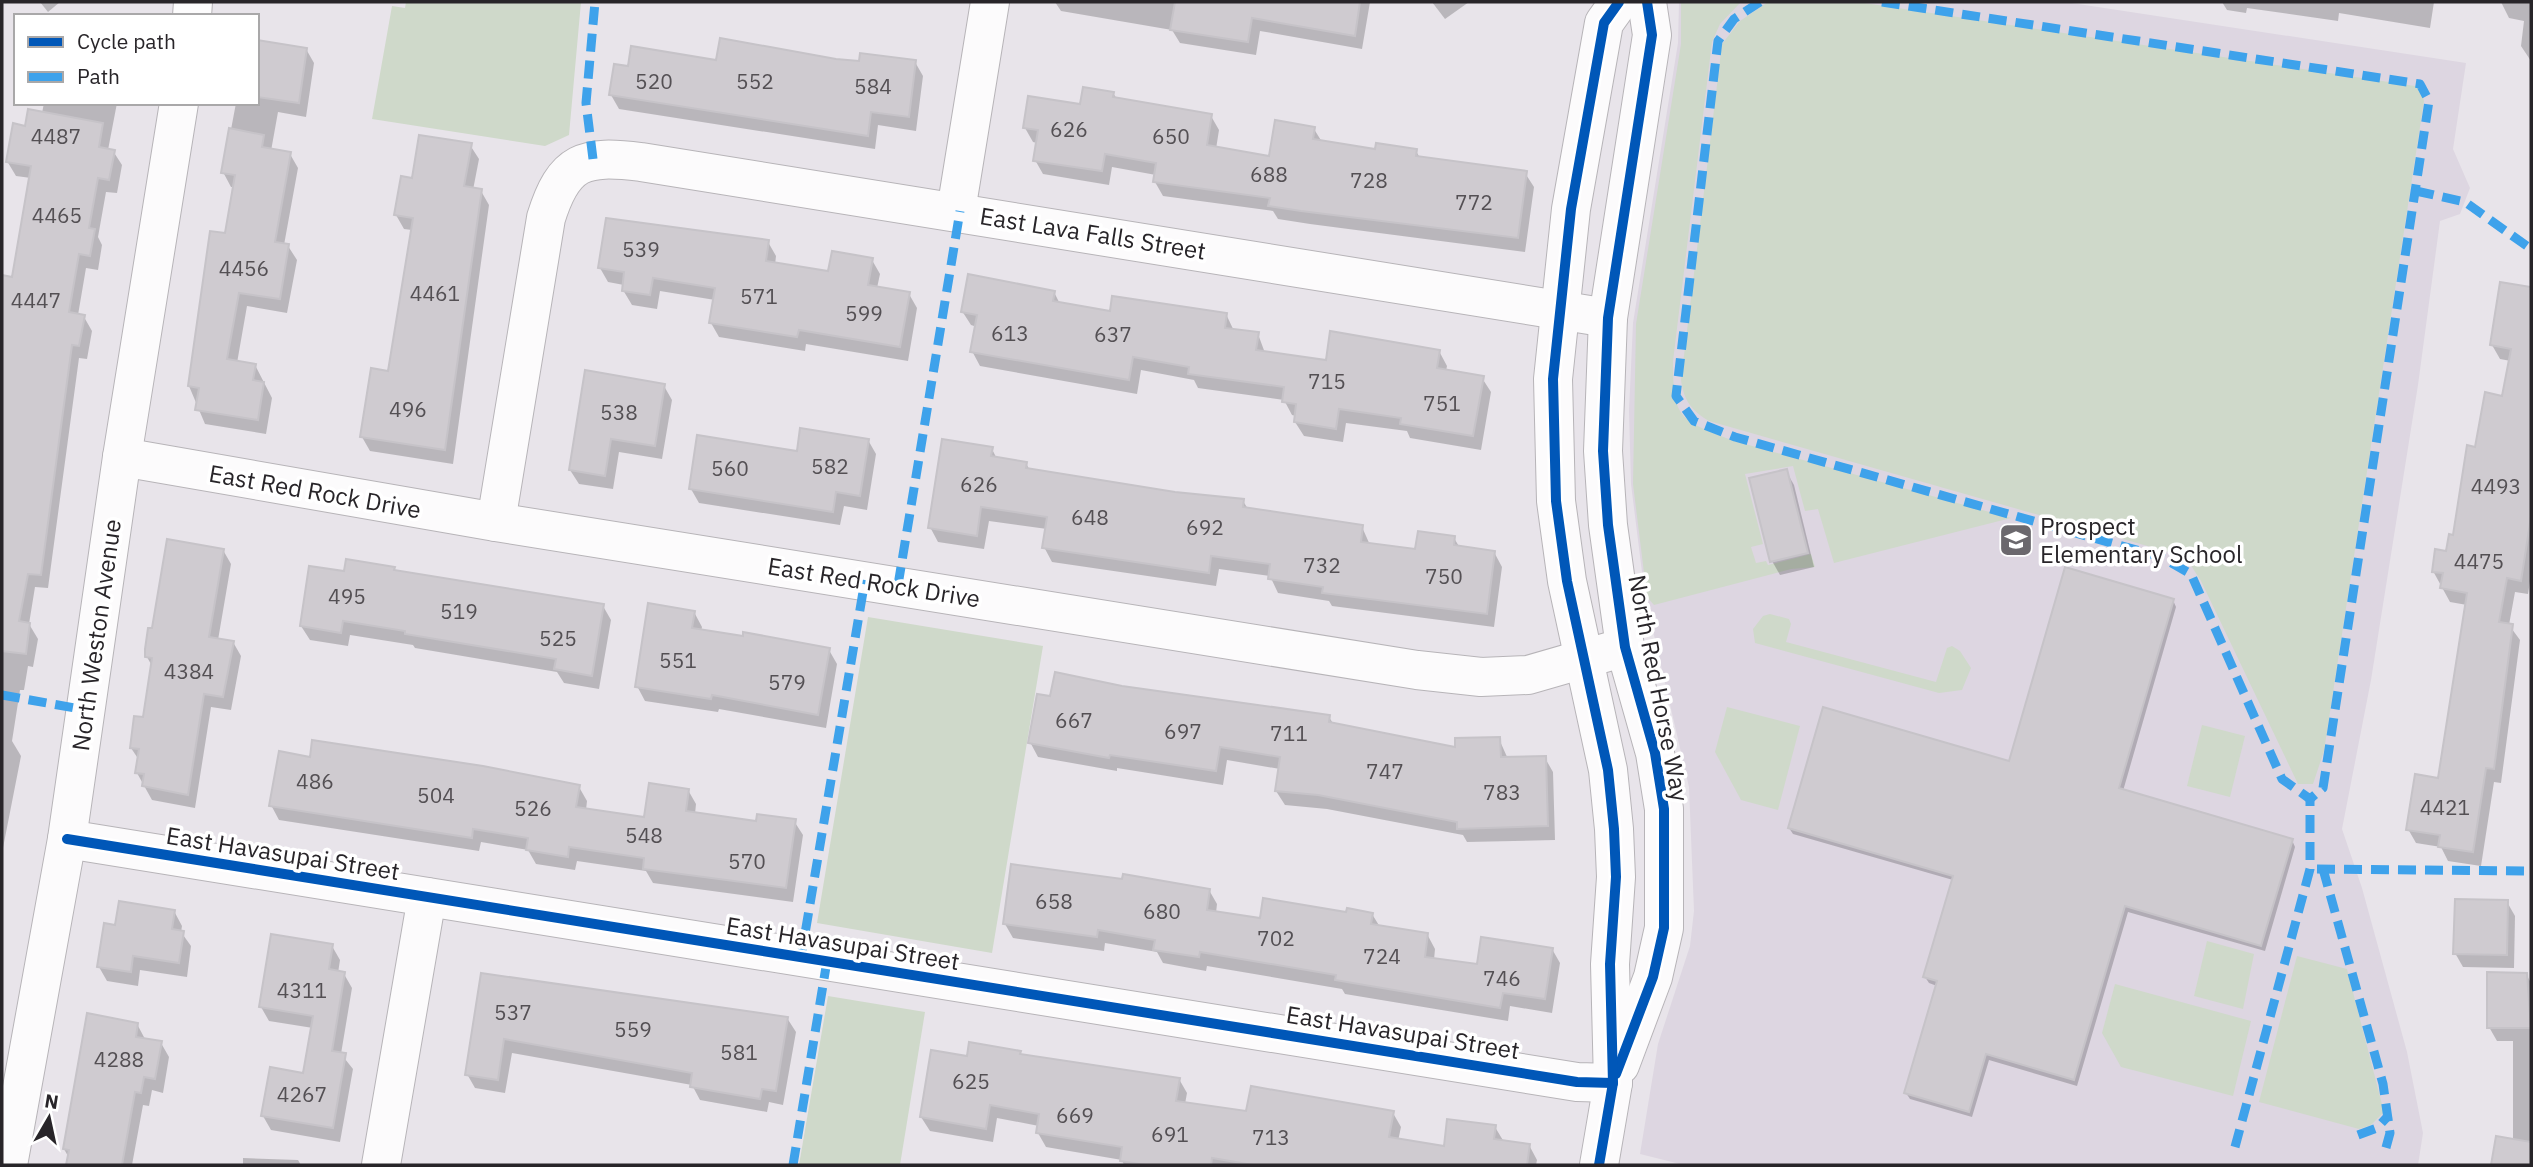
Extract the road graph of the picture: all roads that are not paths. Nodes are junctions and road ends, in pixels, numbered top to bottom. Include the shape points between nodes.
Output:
1 (990, 2) edge
2 (1619, 2) edge
3 (1647, 2) edge
4 (179, 105) edge
5 (956, 211) junction
6 (1558, 310) junction
7 (1608, 318) junction
8 (122, 457) junction
9 (496, 522) junction
10 (1625, 647) junction
11 (1584, 661) junction
12 (67, 839) junction
13 (426, 897) junction
14 (1613, 1083) junction
15 (8, 1165) edge
16 (381, 1165) edge
17 (1599, 1165) edge

1 - 5 street
2 - 6 street, North Red Horse Way via 1604,23
3 - 7 street, North Red Horse Way via 1652,35
4 - 8 street, North Weston Avenue
5 - 6 street, East Lava Falls Street
5 - 9 street, East Lava Falls Street via 621,160 593,159 579,166 561,180 546,218
6 - 7 street, East Lava Falls Street
6 - 11 street, North Red Horse Way via 1553,379 1556,501
7 - 10 street, North Red Horse Way via 1603,451
8 - 9 street, East Red Rock Drive
8 - 12 street, North Weston Avenue
9 - 11 street, East Red Rock Drive via 1417,670 1516,676
10 - 11 street, East Red Rock Drive
10 - 14 street, North Red Horse Way via 1655,753 1664,809 1664,928 1653,977
11 - 14 street, North Red Horse Way via 1608,770 1614,829
12 - 13 street, East Havasupai Street
12 - 15 street, North Weston Avenue
13 - 14 street, East Havasupai Street via 1577,1082
13 - 16 street
14 - 17 street, North Red Horse Way

